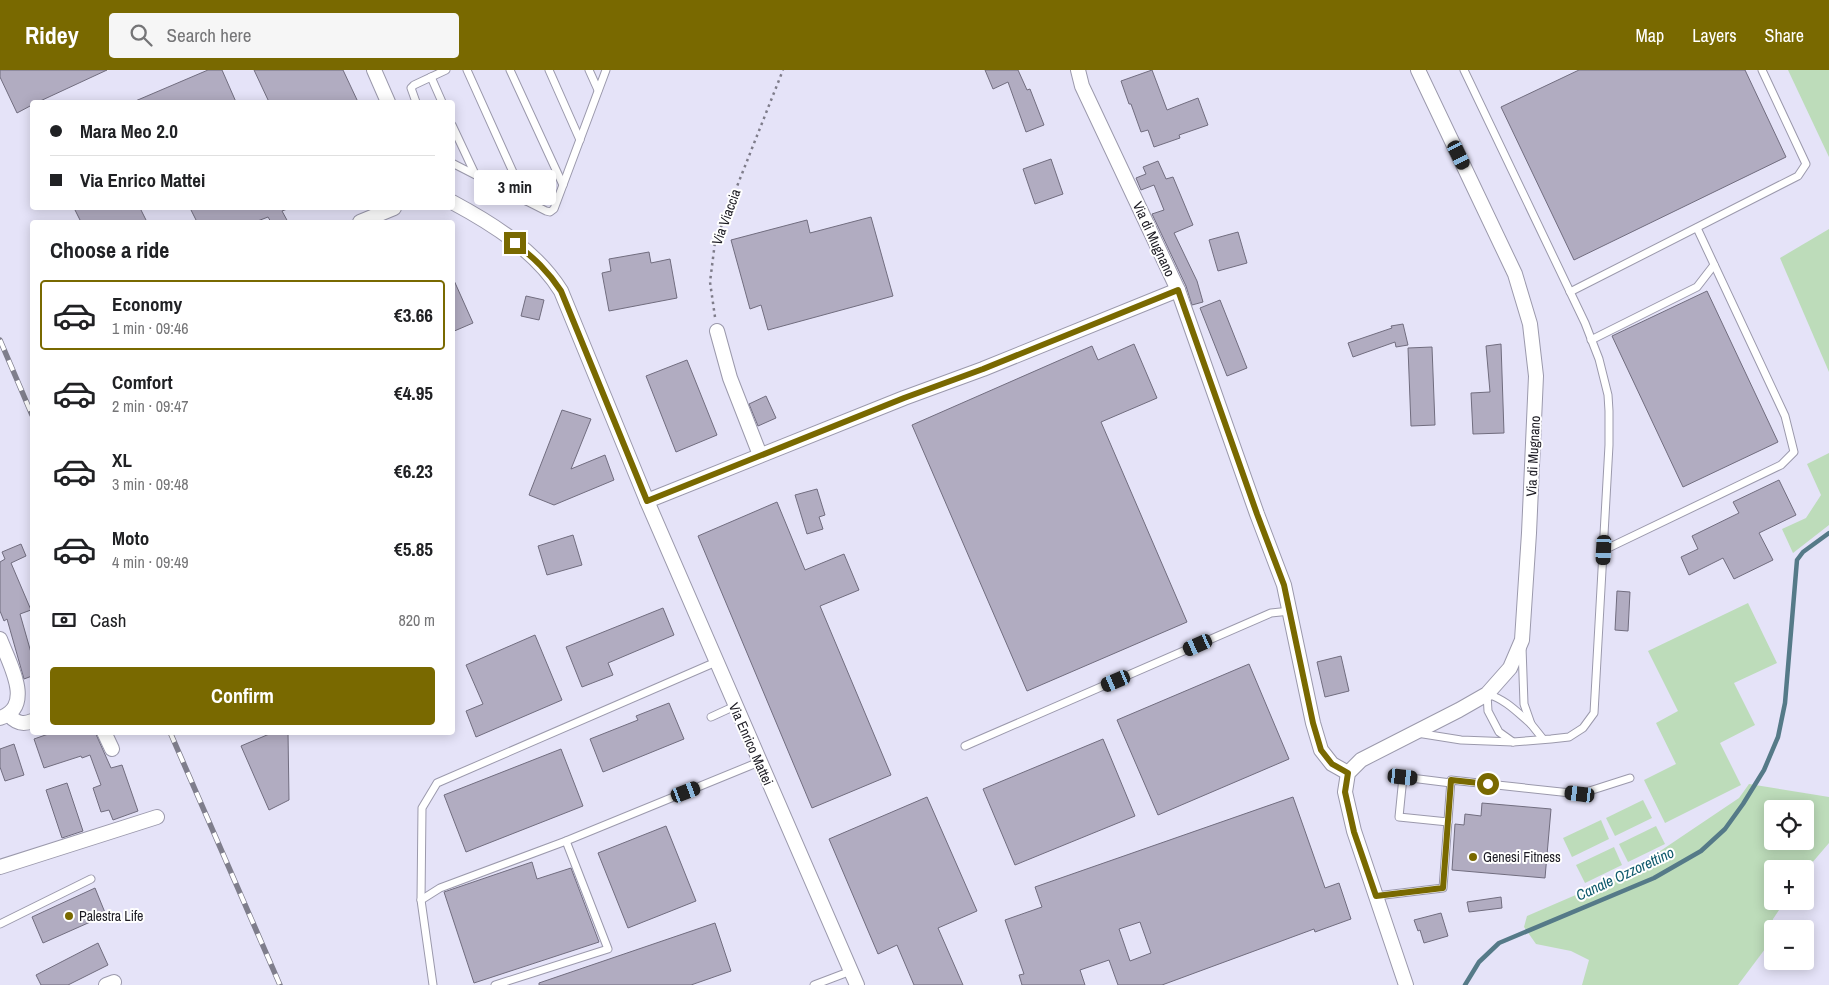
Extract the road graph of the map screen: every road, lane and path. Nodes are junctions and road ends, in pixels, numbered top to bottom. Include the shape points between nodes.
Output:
1 (374, 70) edge
2 (446, 70) edge
3 (467, 70) edge
4 (510, 70) edge
5 (548, 70) edge
6 (589, 70) edge
7 (606, 70) edge
8 (784, 70) edge
9 (1078, 70) edge
10 (1418, 70) edge
11 (1464, 70) edge
12 (1762, 70) edge
13 (431, 77) junction
14 (598, 90) junction
15 (387, 100) edge
16 (415, 100) edge
17 (441, 100) edge
18 (455, 131) edge
19 (580, 140) junction
20 (455, 164) edge
21 (475, 174) junction
22 (563, 185) junction
23 (526, 201) junction
24 (455, 204) edge
25 (389, 210) edge
26 (365, 220) edge
27 (1697, 228) junction
28 (1714, 265) junction
29 (1178, 290) junction
30 (1570, 292) junction
31 (717, 331) joint
32 (1591, 340) junction
33 (760, 455) junction
34 (647, 501) junction
35 (1604, 550) junction
36 (1290, 611) junction
37 (0, 639) edge
38 (1522, 640) junction
39 (716, 662) junction
40 (1486, 694) junction
41 (735, 706) junction
42 (5, 716) edge
43 (711, 717) dead end
44 (30, 722) edge
45 (1531, 724) junction
46 (1414, 732) junction
47 (105, 735) edge
48 (1543, 739) junction
49 (1513, 742) junction
50 (965, 746) dead end
51 (112, 749) dead end
52 (759, 762) junction
53 (1348, 773) junction
54 (1630, 778) dead end
55 (1451, 782) junction
56 (157, 817) dead end
57 (1448, 822) junction
58 (566, 841) junction
59 (0, 867) edge
60 (91, 879) dead end
61 (1376, 896) junction
62 (421, 900) junction
63 (0, 924) edge
64 (851, 971) junction
65 (433, 985) edge
66 (495, 985) edge
67 (814, 985) edge
68 (857, 985) edge
69 (1406, 985) edge

1 - 15 street
2 - 13 lane
3 - 23 lane
4 - 22 lane
5 - 19 lane
6 - 14 lane
7 - 14 lane
8 - 31 path, Via Viaccia via 715,242 710,282
9 - 29 street, Via di Mugnano via 1082,86
10 - 38 street, Via di Mugnano via 1515,274 1530,324 1536,376
11 - 30 lane
12 - 27 lane via 1806,164 1798,176
13 - 16 lane via 411,88
13 - 17 lane
14 - 19 lane
18 - 21 lane
19 - 22 lane
20 - 21 lane
21 - 23 lane
22 - 23 lane via 550,212
24 - 34 street, Via Enrico Mattei via 504,234 551,275 561,291
25 - 26 street
27 - 28 lane
27 - 30 lane
28 - 32 lane via 1697,287
28 - 35 lane via 1785,416 1794,452 1781,465
29 - 33 street
29 - 36 street, Via di Mugnano via 1284,585
30 - 32 lane
31 - 33 street via 730,378
32 - 35 lane via 1606,386 1609,411
33 - 34 street
34 - 39 street, Via Enrico Mattei
35 - 48 lane via 1594,713 1583,728 1569,737
36 - 50 lane via 1272,613
36 - 53 street, Via di Mugnano via 1321,750 1332,764
37 - 42 street via 19,692 17,706
38 - 40 street, Via di Mugnano via 1510,668
38 - 45 lane via 1524,704
39 - 41 street, Via Enrico Mattei
39 - 62 lane via 436,783 422,808
40 - 45 lane via 1509,705
40 - 46 street, Via di Mugnano
40 - 49 lane via 1488,710 1499,732
41 - 43 lane
41 - 52 street, Via Enrico Mattei
42 - 44 street via 26,724
45 - 48 lane
46 - 49 lane via 1461,740
46 - 53 street, Via di Mugnano via 1362,760
47 - 51 street
48 - 49 lane
52 - 58 lane
52 - 64 street, Via Enrico Mattei
53 - 61 street via 1345,792 1354,832
54 - 55 lane via 1580,794
55 - 57 lane
55 - 57 lane via 1403,777 1399,817
56 - 59 street
57 - 61 lane via 1443,888
58 - 62 lane via 440,888
58 - 66 lane via 608,949
60 - 63 lane
61 - 69 street
62 - 65 lane
64 - 67 lane
64 - 68 street, Via Enrico Mattei

